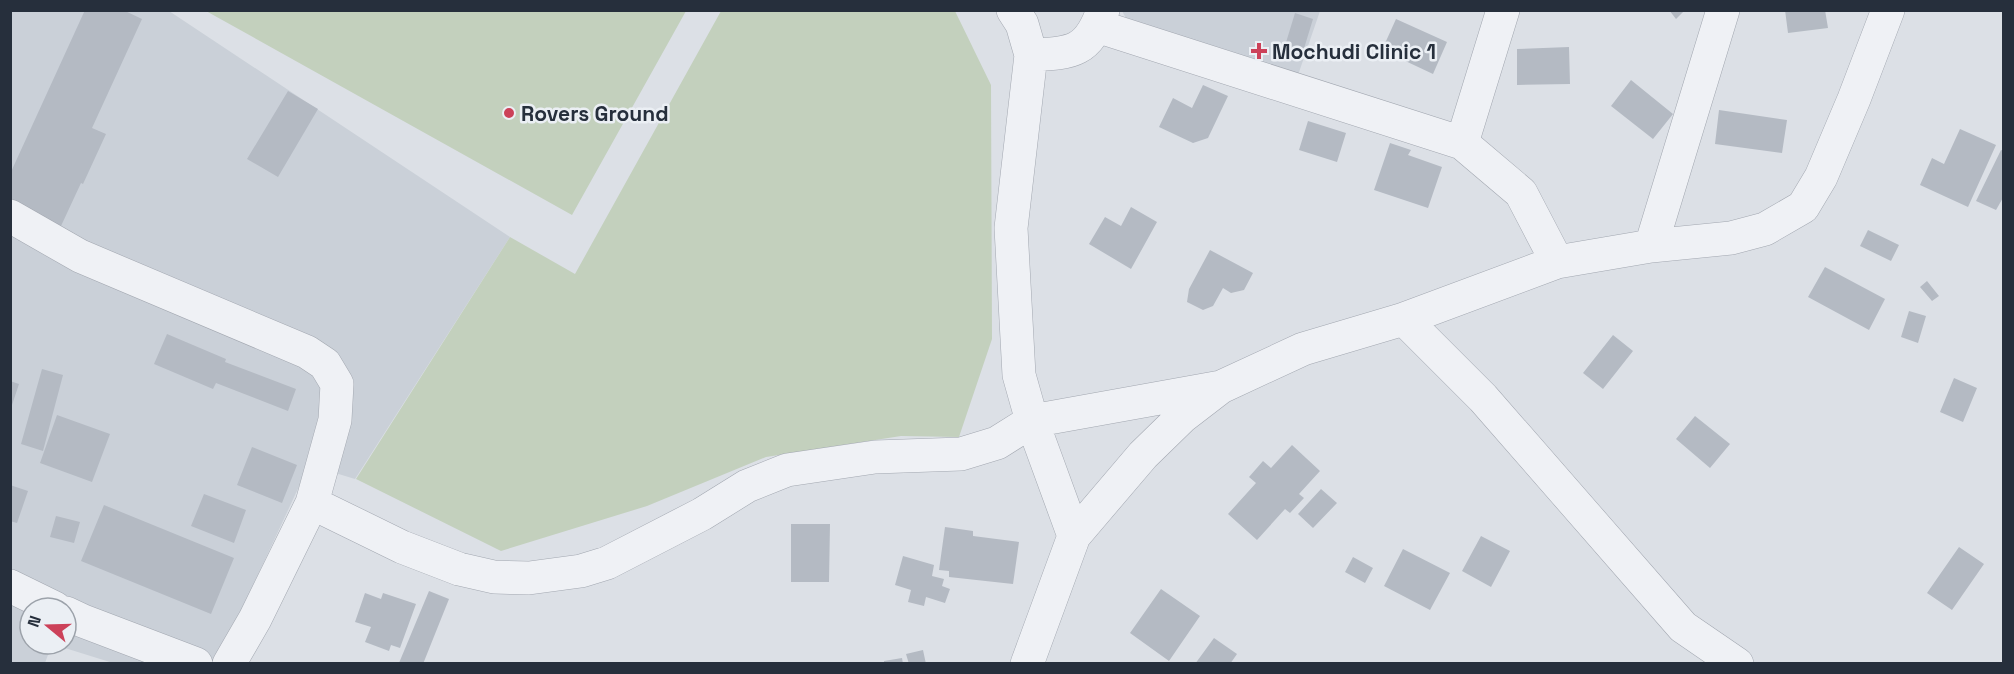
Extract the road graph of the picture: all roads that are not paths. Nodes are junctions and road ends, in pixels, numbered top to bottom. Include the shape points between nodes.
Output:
1 (1013, 10) edge
2 (1503, 10) edge
3 (1723, 10) edge
4 (1888, 10) edge
5 (1100, 18) edge
6 (1031, 55) junction
7 (1462, 143) junction
8 (10, 216) edge
9 (1651, 246) junction
10 (1557, 262) junction
11 (1404, 320) junction
12 (1221, 387) junction
13 (1032, 421) junction
14 (312, 503) junction
15 (1074, 536) junction
16 (10, 586) edge
17 (30, 596) edge
18 (78, 619) edge
19 (196, 663) edge
20 (229, 663) edge
21 (1027, 663) edge
22 (1737, 663) edge

1 - 6 street via 1022,24
2 - 7 street
3 - 9 street
4 - 9 street via 1821,177 1803,207 1765,229 1731,238
5 - 6 street via 1083,45 1065,54
5 - 7 street
6 - 13 street via 1011,228 1019,375
7 - 10 street via 1521,193
8 - 14 street via 80,256 307,352 325,364 337,384 335,420
9 - 10 street
10 - 11 street
11 - 12 street via 1303,349
11 - 22 street via 1483,398 1683,627
12 - 13 street
12 - 15 street via 1182,417 1143,455
13 - 14 street via 997,444 961,454 876,457 787,470 747,486 607,563 529,578 494,578 459,569 402,547
13 - 15 street
14 - 20 street
15 - 21 street
16 - 17 street
18 - 19 street

